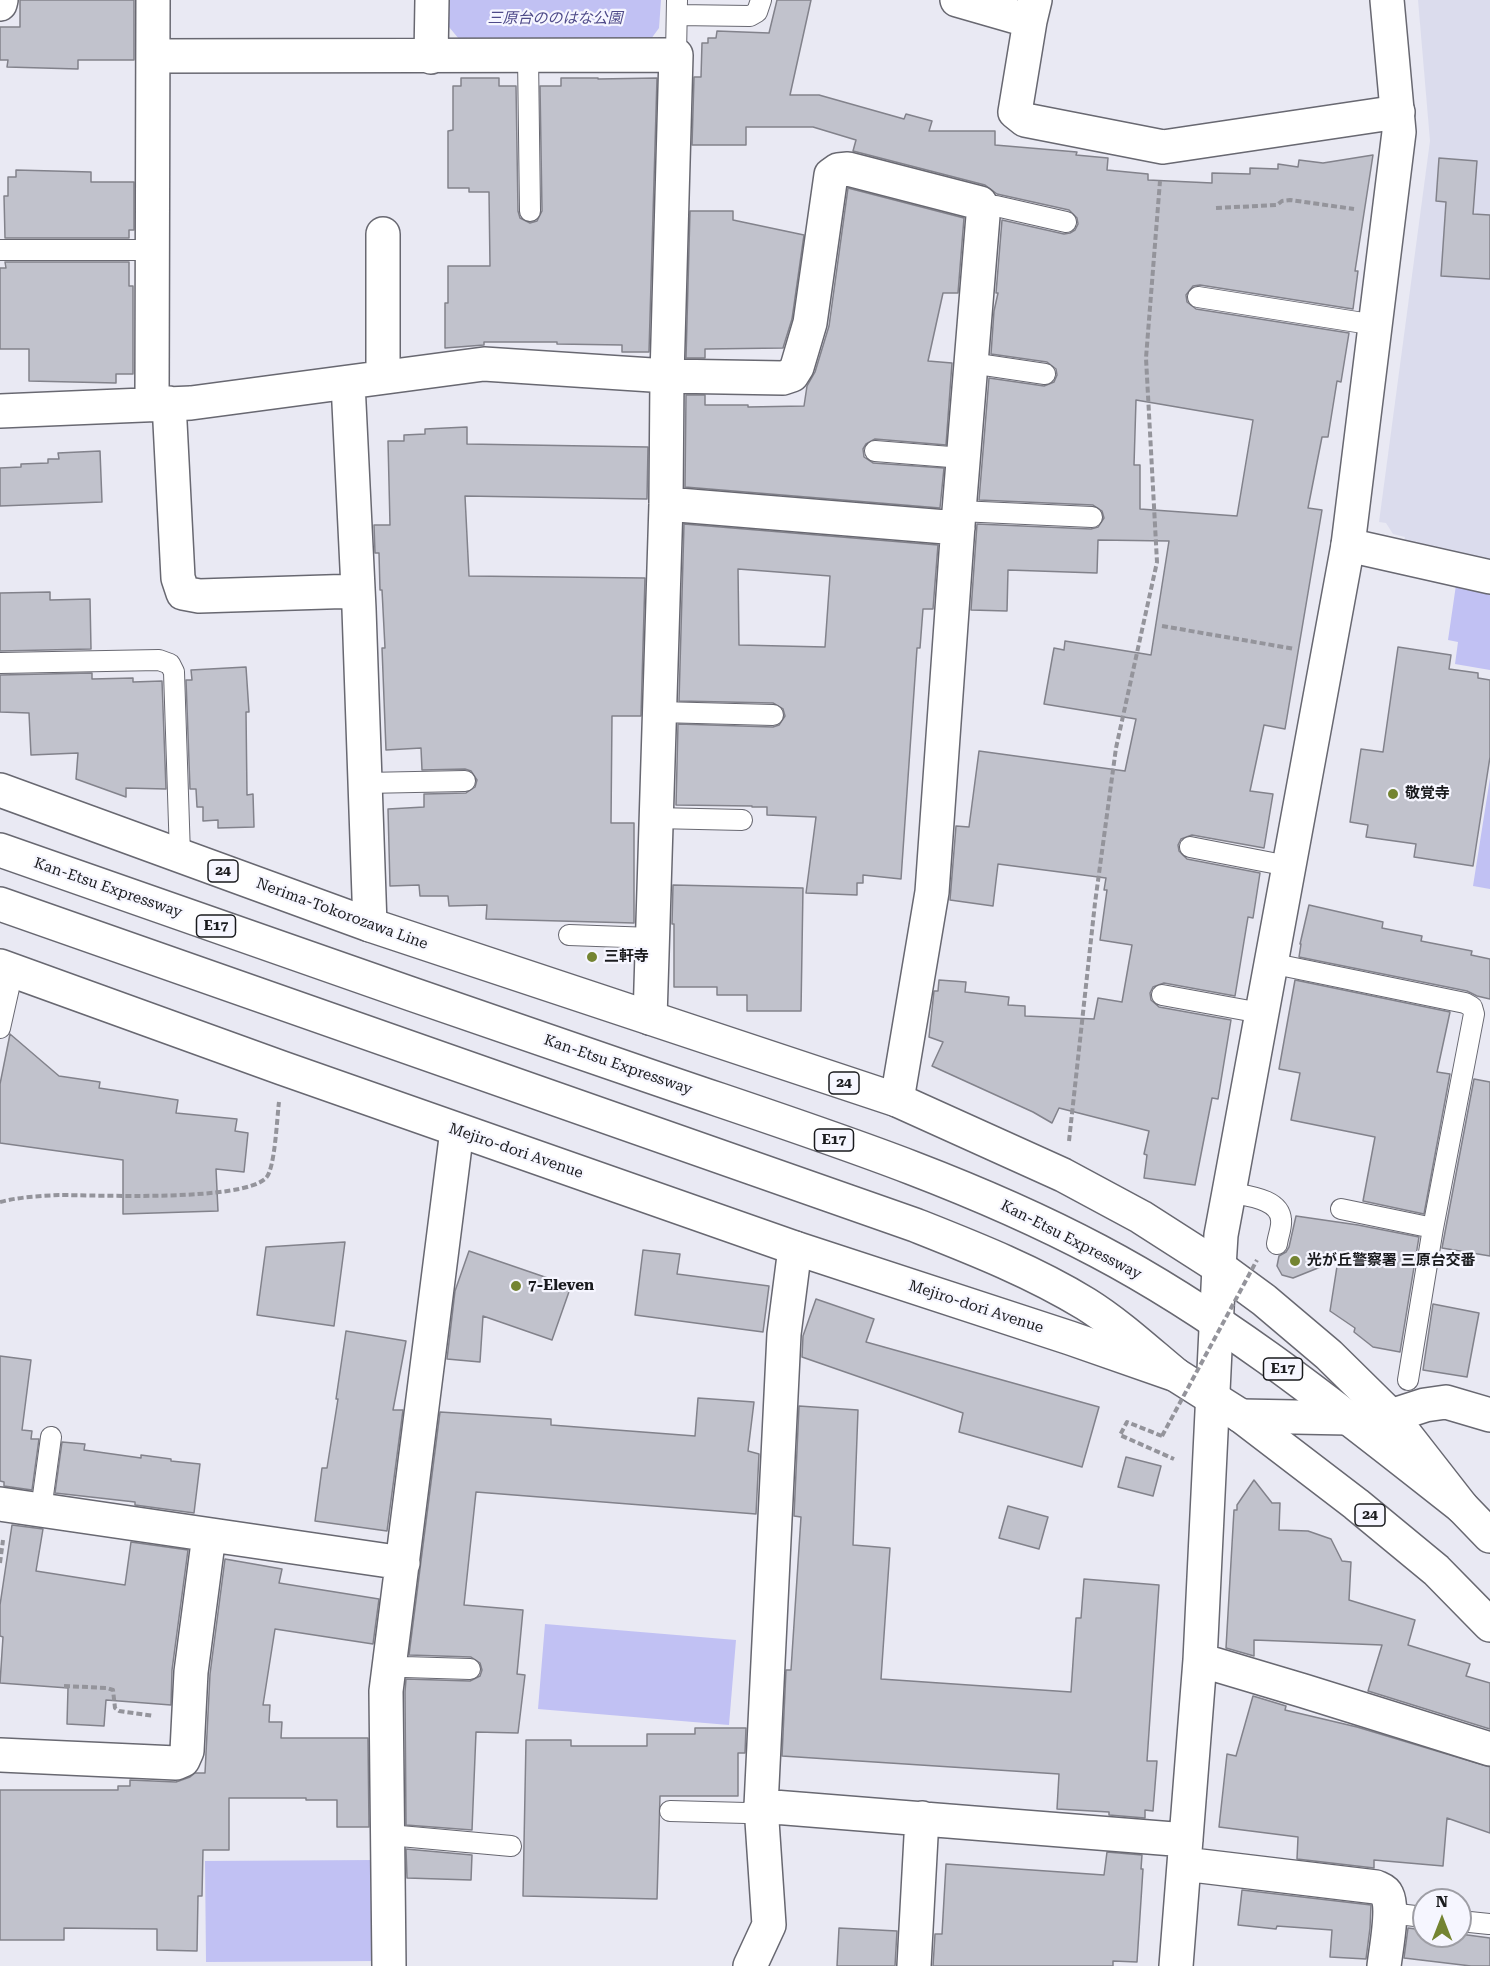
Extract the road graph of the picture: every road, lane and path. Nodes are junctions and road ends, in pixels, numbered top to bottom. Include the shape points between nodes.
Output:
1 (153, 0) edge
2 (432, 0) edge
3 (761, 0) edge
4 (957, 0) edge
5 (1387, 0) edge
6 (677, 8) edge
7 (1033, 11) edge
8 (676, 55) junction
9 (153, 56) junction
10 (528, 56) junction
11 (431, 57) junction
12 (1398, 112) junction
13 (1163, 147) junction
14 (983, 208) junction
15 (1216, 208) dead end
16 (530, 210) dead end
17 (1390, 215) junction
18 (1066, 222) dead end
19 (383, 234) dead end
20 (0, 250) edge
21 (154, 250) junction
22 (1198, 297) dead end
23 (1376, 325) junction
24 (970, 363) junction
25 (1045, 374) dead end
26 (667, 376) junction
27 (383, 377) junction
28 (348, 382) junction
29 (161, 403) junction
30 (0, 411) edge
31 (875, 451) dead end
32 (963, 458) junction
33 (666, 504) junction
34 (1092, 517) dead end
35 (958, 519) junction
36 (1348, 545) junction
37 (1490, 577) edge
38 (358, 591) junction
39 (1162, 626) dead end
40 (1327, 655) junction
41 (0, 663) edge
42 (659, 712) junction
43 (772, 715) dead end
44 (465, 782) dead end
45 (365, 783) junction
46 (0, 790) edge
47 (656, 818) junction
48 (742, 820) dead end
49 (1190, 846) dead end
50 (0, 850) edge
51 (180, 855) junction
52 (1288, 866) junction
53 (0, 904) edge
54 (370, 925) junction
55 (569, 935) dead end
56 (652, 938) junction
57 (1270, 963) junction
58 (7, 968) edge
59 (1162, 995) dead end
60 (1261, 1013) junction
61 (650, 1018) junction
62 (0, 1028) edge
63 (282, 1068) junction
64 (897, 1100) junction
65 (457, 1130) junction
66 (1068, 1144) dead end
67 (1229, 1192) junction
68 (0, 1202) edge
69 (1341, 1209) dead end
70 (1433, 1228) junction
71 (1276, 1244) dead end
72 (795, 1248) junction
73 (1257, 1260) dead end
74 (1219, 1267) junction
75 (1216, 1323) junction
76 (1176, 1375) junction
77 (1408, 1380) dead end
78 (1213, 1397) junction
79 (1490, 1415) edge
80 (1241, 1416) junction
81 (1391, 1416) junction
82 (1348, 1418) junction
83 (51, 1437) dead end
84 (1174, 1460) dead end
85 (0, 1504) edge
86 (1462, 1507) junction
87 (41, 1510) junction
88 (209, 1534) junction
89 (1490, 1536) edge
90 (402, 1563) junction
91 (1490, 1625) edge
92 (1200, 1660) junction
93 (390, 1663) junction
94 (470, 1669) dead end
95 (64, 1686) dead end
96 (189, 1718) junction
97 (1490, 1749) edge
98 (0, 1755) edge
99 (761, 1806) junction
100 (670, 1811) dead end
101 (922, 1818) junction
102 (388, 1835) junction
103 (511, 1846) dead end
104 (1185, 1852) junction
105 (1389, 1913) junction
106 (1412, 1916) edge
107 (1472, 1922) edge
108 (1489, 1924) edge
109 (389, 1966) edge
110 (750, 1966) edge
111 (914, 1966) edge
112 (1176, 1966) edge
113 (1384, 1966) edge

1 - 9 main road
2 - 11 main road
3 - 6 lane via 757,12 750,16
4 - 7 main road
5 - 12 main road
6 - 8 lane
7 - 13 main road via 1015,112 1026,120
8 - 10 main road
8 - 26 main road
9 - 11 main road
9 - 21 main road
10 - 11 main road
10 - 16 lane
12 - 13 main road
12 - 17 main road
13 - 66 path via 1146,358 1157,562 1116,748
14 - 18 lane via 996,206
14 - 24 main road
14 - 26 main road via 980,203 848,169 838,170 831,175 810,323 792,375
15 - 17 path via 1276,205 1290,200
17 - 23 main road
19 - 27 main road
20 - 21 lane
21 - 29 main road
22 - 23 lane
23 - 36 main road
24 - 25 lane
24 - 32 main road
26 - 27 main road via 484,364
26 - 33 main road
27 - 28 main road
28 - 29 main road via 192,403
28 - 38 main road
29 - 30 main road
29 - 38 main road via 178,578 183,593 199,596
31 - 32 lane
32 - 35 main road
33 - 35 main road
33 - 42 main road
34 - 35 lane
35 - 64 main road via 933,892
36 - 37 main road
36 - 40 main road
38 - 45 main road
39 - 40 path
40 - 52 main road
41 - 51 lane via 159,660 170,664 174,672
42 - 43 lane
42 - 47 main road
44 - 45 lane
45 - 54 main road
46 - 51 main road, Nerima-Tokorozawa Line / 24
47 - 48 lane
47 - 56 main road
49 - 52 lane
50 - 75 main road, Kan-Etsu Expressway / E17 via 847,1144 989,1198 1101,1253
51 - 54 main road, Nerima-Tokorozawa Line / 24
52 - 57 main road
53 - 76 main road via 838,1196 983,1252 1087,1305
54 - 61 main road, Nerima-Tokorozawa Line / 24
55 - 56 lane
56 - 61 main road
57 - 60 main road
57 - 70 lane via 1472,1007 1474,1014
58 - 62 lane
58 - 63 main road, 24
59 - 60 lane
60 - 67 main road
61 - 64 main road, 24
63 - 65 main road, Mejiro-dori Avenue / 24
63 - 68 path via 272,1165 267,1177 255,1186 221,1193 32,1196
64 - 74 main road, 24 via 1063,1174 1141,1216
65 - 72 main road, Mejiro-dori Avenue / 24
65 - 90 main road
67 - 71 lane via 1274,1205 1281,1221
67 - 74 main road
69 - 70 lane
70 - 77 lane
72 - 76 main road, Mejiro-dori Avenue / 24
72 - 99 main road via 784,1334
73 - 84 path, bridge via 1162,1436 1127,1422 1120,1435
74 - 75 main road
74 - 81 main road, 24 via 1321,1348
75 - 78 main road
75 - 82 main road, E17
76 - 78 main road, Mejiro-dori Avenue / 24
78 - 80 main road, Mejiro-dori Avenue / 24
78 - 92 main road
79 - 81 main road via 1446,1402
80 - 82 main road
80 - 91 main road, Mejiro-dori Avenue / 24 via 1436,1570
81 - 82 main road
81 - 86 main road, 24
82 - 86 main road, E17
83 - 87 lane
85 - 87 main road
86 - 89 main road, 24
87 - 88 main road
88 - 90 main road
88 - 96 main road
90 - 93 main road
92 - 97 main road
92 - 104 main road
93 - 94 lane
93 - 102 main road via 386,1691
95 - 96 path via 113,1690 115,1708 127,1714
96 - 98 main road via 187,1751 183,1760 176,1763
99 - 100 lane via 746,1813
99 - 101 main road
99 - 110 main road via 769,1925
101 - 104 main road
101 - 111 main road
102 - 103 lane
102 - 109 main road
104 - 105 main road via 1376,1887 1385,1892
104 - 112 main road
105 - 106 lane
105 - 113 main road
107 - 108 lane

